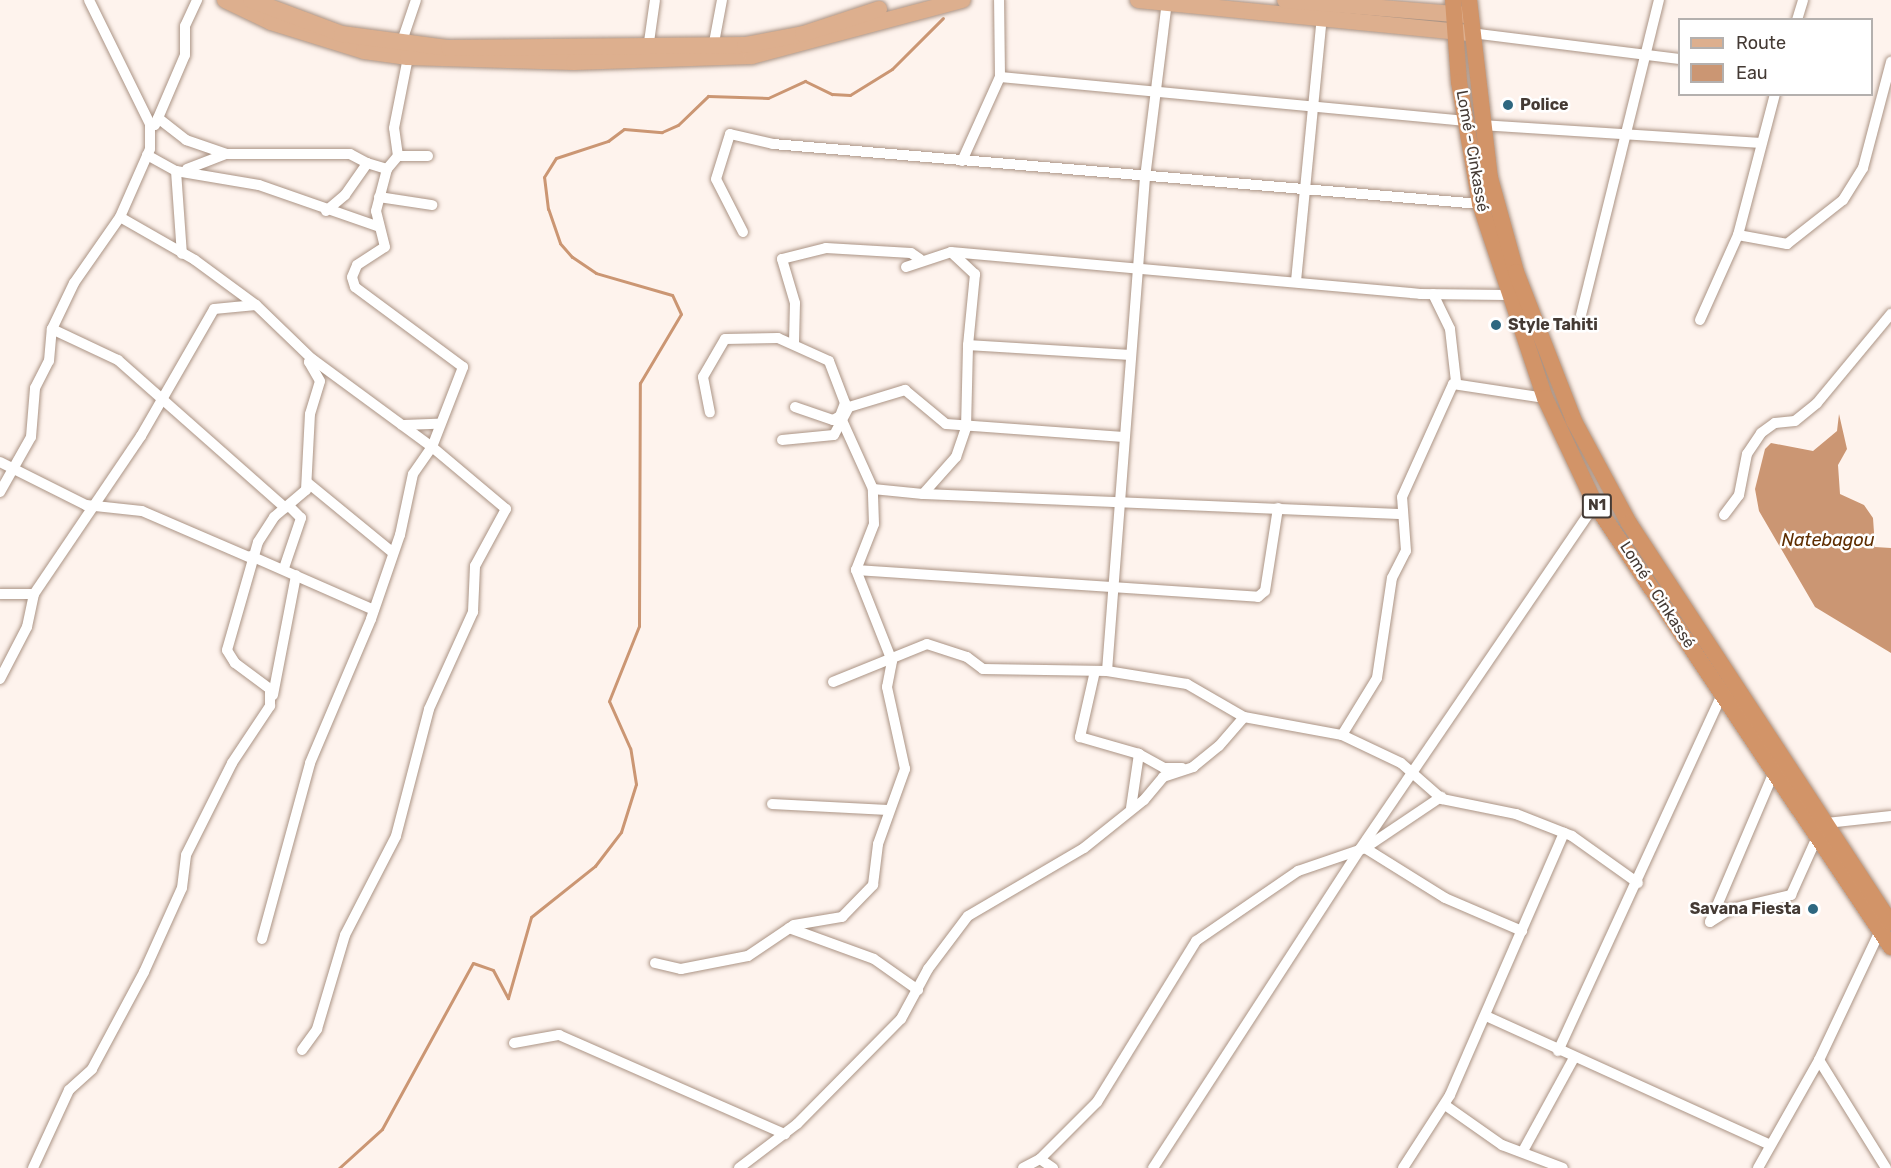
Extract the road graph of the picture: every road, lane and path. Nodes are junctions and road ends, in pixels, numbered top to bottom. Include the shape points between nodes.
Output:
1 (89, 0) edge
2 (197, 0) edge
3 (225, 0) edge
4 (251, 0) edge
5 (416, 0) edge
6 (655, 0) edge
7 (722, 0) edge
8 (909, 0) edge
9 (963, 0) edge
10 (999, 0) edge
11 (1138, 0) edge
12 (1285, 0) edge
13 (1659, 0) edge
14 (1803, 0) edge
15 (1167, 2) junction
16 (1322, 15) junction
17 (1462, 16) edge
18 (1798, 18) edge
19 (713, 48) junction
20 (648, 49) junction
21 (404, 51) junction
22 (1649, 56) junction
23 (1678, 59) edge
24 (1891, 62) edge
25 (999, 77) junction
26 (1156, 91) junction
27 (1774, 96) edge
28 (1313, 107) junction
29 (158, 118) junction
30 (1464, 121) junction
31 (1482, 125) junction
32 (1629, 132) junction
33 (151, 136) junction
34 (1760, 143) junction
35 (226, 154) junction
36 (147, 155) junction
37 (398, 156) junction
38 (428, 156) dead end
39 (962, 161) junction
40 (367, 163) junction
41 (387, 169) junction
42 (179, 171) junction
43 (1145, 178) junction
44 (1306, 193) junction
45 (379, 197) junction
46 (1480, 204) junction
47 (432, 205) dead end
48 (326, 211) junction
49 (120, 217) junction
50 (377, 226) junction
51 (743, 232) dead end
52 (1738, 236) junction
53 (951, 252) junction
54 (182, 254) junction
55 (920, 259) junction
56 (1141, 266) junction
57 (906, 267) dead end
58 (1296, 281) junction
59 (1433, 294) junction
60 (1507, 295) junction
61 (256, 305) junction
62 (1891, 314) edge
63 (1581, 315) dead end
64 (1700, 320) dead end
65 (52, 329) junction
66 (794, 343) junction
67 (968, 345) junction
68 (1130, 355) junction
69 (312, 359) junction
70 (1456, 382) junction
71 (160, 396) junction
72 (1545, 398) junction
73 (795, 407) dead end
74 (710, 412) dead end
75 (840, 416) junction
76 (438, 424) junction
77 (402, 425) junction
78 (966, 428) junction
79 (1124, 437) junction
80 (782, 440) dead end
81 (432, 447) junction
82 (0, 462) edge
83 (13, 469) junction
84 (308, 483) junction
85 (873, 489) junction
86 (0, 492) edge
87 (923, 494) junction
88 (1119, 502) junction
89 (1595, 504) junction
90 (97, 505) junction
91 (287, 507) junction
92 (1278, 508) junction
93 (1400, 514) junction
94 (1724, 515) dead end
95 (392, 552) junction
96 (251, 557) junction
97 (284, 568) junction
98 (856, 570) junction
99 (296, 575) junction
100 (1114, 590) junction
101 (0, 594) edge
102 (34, 594) junction
103 (374, 610) junction
104 (886, 648) junction
105 (901, 654) junction
106 (892, 661) junction
107 (1101, 671) junction
108 (0, 679) edge
109 (833, 681) dead end
110 (1722, 694) junction
111 (273, 695) junction
112 (1244, 717) junction
113 (1341, 735) junction
114 (1139, 754) junction
115 (1192, 767) junction
116 (1773, 772) junction
117 (1413, 774) junction
118 (1441, 797) junction
119 (772, 804) dead end
120 (1131, 808) junction
121 (888, 810) junction
122 (1891, 816) edge
123 (1822, 829) junction
124 (1564, 833) junction
125 (1363, 848) junction
126 (1638, 883) junction
127 (1888, 924) edge
128 (789, 928) junction
129 (1522, 931) junction
130 (262, 939) dead end
131 (1891, 947) edge
132 (655, 963) dead end
133 (918, 990) junction
134 (1486, 1016) junction
135 (514, 1043) dead end
136 (302, 1050) dead end
137 (1558, 1051) junction
138 (1574, 1058) junction
139 (1819, 1060) junction
140 (1445, 1105) dead end
141 (786, 1134) junction
142 (1770, 1145) junction
143 (1523, 1151) junction
144 (1040, 1159) junction
145 (33, 1168) edge
146 (739, 1168) edge
147 (1023, 1168) edge
148 (1053, 1168) edge
149 (1153, 1168) edge
150 (1402, 1168) edge
151 (1563, 1168) edge
152 (1758, 1168) edge
153 (1886, 1168) edge

1 - 33 street
2 - 29 street via 185,26 185,56
3 - 21 main road via 333,43
4 - 21 main road via 333,31
5 - 21 street
6 - 20 street
7 - 19 street
8 - 19 main road via 803,34
9 - 21 main road via 753,56 585,62
10 - 25 street
11 - 15 main road
12 - 17 main road
13 - 22 street
14 - 18 street
15 - 16 main road
15 - 26 street
16 - 17 main road
16 - 28 street
17 - 22 street
17 - 30 highway, Lomé - Cinkassé / N1
17 - 31 highway, Lomé - Cinkassé / N1
19 - 20 main road
20 - 21 main road
21 - 37 street via 394,128
22 - 23 street
22 - 32 street
24 - 52 street via 1863,168 1842,200 1787,244
25 - 26 street
25 - 39 street
26 - 28 street
26 - 43 street
27 - 34 street
28 - 30 street
28 - 44 street
29 - 33 street
29 - 35 street via 186,140
30 - 46 highway, Lomé - Cinkassé / N1
31 - 32 street
31 - 123 highway, Lomé - Cinkassé / N1 via 1516,272 1593,462
32 - 34 street
32 - 63 street
33 - 36 street
34 - 52 street
35 - 40 street via 350,154
35 - 42 street
36 - 42 street
36 - 49 street
37 - 38 street
37 - 41 street
39 - 43 street
39 - 51 street via 773,144 730,134 716,179
40 - 41 street
40 - 48 street via 345,195
41 - 45 street
42 - 48 street via 288,193 303,205
42 - 54 street
43 - 44 street
43 - 56 street
44 - 46 street
44 - 58 street
45 - 47 street
45 - 50 street
46 - 60 highway, Lomé - Cinkassé / N1
48 - 50 street
49 - 54 street
49 - 65 street via 74,283
50 - 76 street via 385,247 357,265 355,286 463,367
52 - 64 street
53 - 55 street
53 - 56 street
53 - 67 street via 975,274
54 - 61 street
55 - 57 street
55 - 66 street via 911,253 826,248 783,259 795,303
56 - 58 street
56 - 68 street
58 - 59 street
59 - 60 street
59 - 70 street via 1450,329
60 - 72 highway, Lomé - Cinkassé / N1
61 - 69 street
61 - 71 street via 214,309
62 - 94 street via 1832,380 1817,403 1795,420 1775,423 1761,433 1747,454 1739,495
65 - 71 street via 108,354
65 - 83 street via 49,361 34,388 32,437
66 - 74 street via 725,339 702,377
66 - 75 street via 829,361 845,403
67 - 68 street
67 - 78 street
68 - 79 street
69 - 77 street
69 - 84 street via 309,362 320,381 310,414
70 - 72 street
70 - 93 street via 1402,497
71 - 90 street
71 - 91 street via 221,457
72 - 89 highway, Lomé - Cinkassé / N1
73 - 75 street via 833,420
75 - 78 street via 849,407 905,390 936,420
75 - 80 street via 834,435
75 - 85 street
76 - 77 street
76 - 81 street
77 - 81 street
78 - 79 street via 1020,426
78 - 87 street via 956,457
79 - 88 street
81 - 95 street via 413,474
81 - 136 street via 506,509 478,555 473,612 429,709 396,836 345,935 317,1029
82 - 83 street
83 - 86 street
83 - 90 street via 41,486
84 - 91 street
84 - 95 street
85 - 87 street
85 - 98 street via 874,524
87 - 88 street
88 - 92 street
88 - 100 street
89 - 110 highway, Lomé - Cinkassé / N1
89 - 117 street
90 - 96 street via 141,511
90 - 102 street
91 - 96 street
91 - 97 street via 301,518
92 - 93 street
92 - 100 street via 1261,597
93 - 113 street via 1406,551 1392,578 1377,678
95 - 103 street
96 - 97 street
96 - 111 street via 227,650
97 - 99 street
98 - 100 street
98 - 104 street
99 - 103 street
99 - 111 street
100 - 107 street
101 - 102 street
102 - 108 street via 27,627
103 - 130 street via 310,763
104 - 105 street
104 - 106 street
105 - 106 street
105 - 107 street via 927,644 967,657 983,669
106 - 109 street
106 - 121 street via 887,687 905,769
107 - 112 street via 1187,684
107 - 114 street via 1078,734
110 - 116 highway, Lomé - Cinkassé / N1
110 - 126 street
111 - 145 street via 186,855 182,888 144,972 92,1069 69,1090
112 - 113 street
112 - 115 street
113 - 117 street via 1389,756
114 - 115 street via 1164,768
114 - 120 street
115 - 120 street via 1163,777
116 - 123 highway, Lomé - Cinkassé / N1
116 - 123 street via 1710,922 1731,909 1791,895
117 - 118 street
117 - 125 street
118 - 124 street via 1516,814
118 - 125 street
119 - 121 street
120 - 133 street via 1084,848 968,916
121 - 128 street via 873,885 865,896 842,917
122 - 123 street
123 - 127 highway, Lomé - Cinkassé / N1
124 - 126 street
124 - 129 street
125 - 129 street via 1445,898
125 - 144 street via 1298,871 1188,948 1106,1091
125 - 149 street
126 - 137 street
127 - 131 highway, Lomé - Cinkassé / N1
127 - 139 street
128 - 132 street via 748,956 681,969
128 - 133 street via 874,959
129 - 134 street
133 - 141 street via 902,1019
134 - 137 street
134 - 150 street via 1450,1095
135 - 141 street via 559,1035
137 - 138 street
138 - 142 street
138 - 143 street
139 - 142 street
139 - 153 street
140 - 143 street via 1502,1145
141 - 146 street
142 - 152 street
143 - 151 street
144 - 147 street
144 - 148 street

